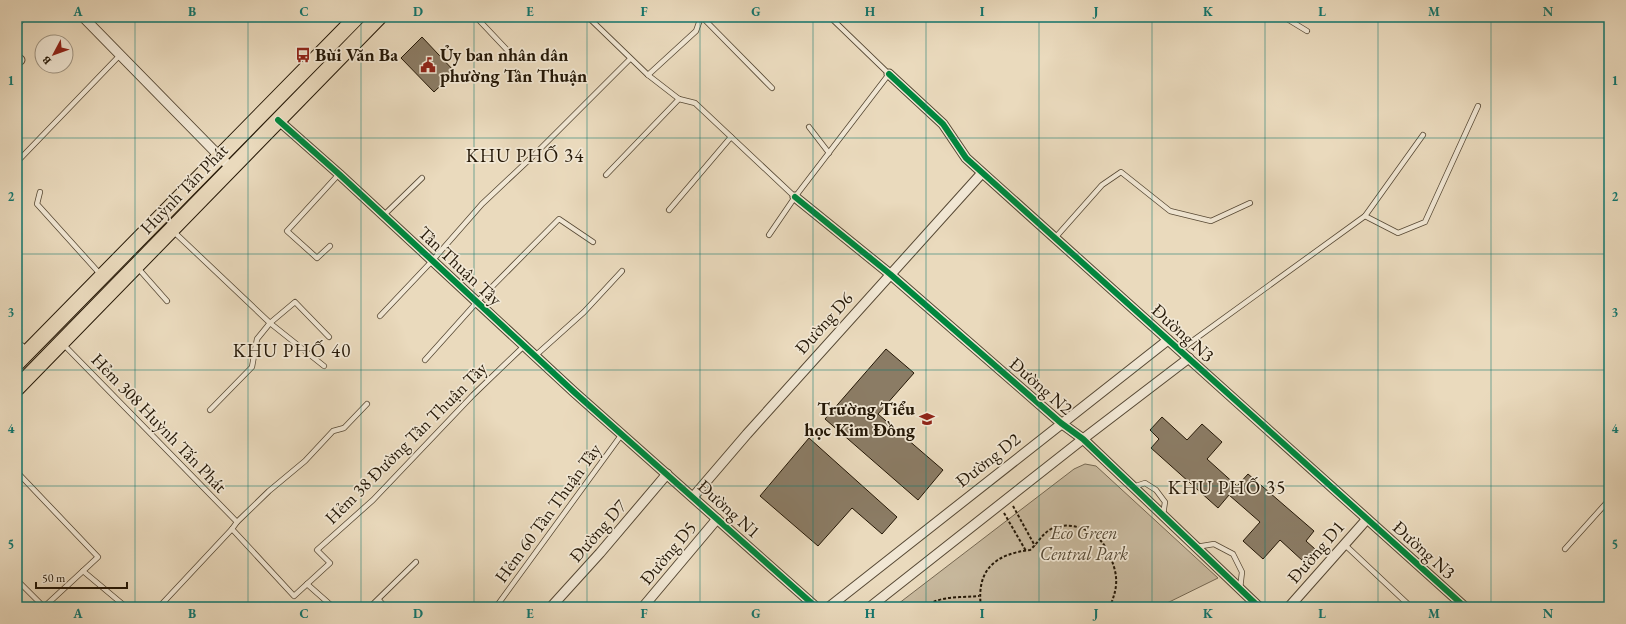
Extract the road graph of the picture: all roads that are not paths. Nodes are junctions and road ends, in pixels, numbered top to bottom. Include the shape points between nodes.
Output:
1 (24, 17) edge
2 (83, 17) edge
3 (356, 17) edge
4 (379, 17) edge
5 (476, 17) edge
6 (588, 17) edge
7 (702, 17) edge
8 (830, 17) edge
9 (1284, 17) edge
10 (17, 26) edge
11 (1307, 31) dead end
12 (509, 52) dead end
13 (121, 54) junction
14 (630, 59) junction
15 (889, 74) junction
16 (648, 76) junction
17 (772, 88) dead end
18 (679, 99) junction
19 (1478, 106) dead end
20 (278, 120) junction
21 (809, 127) dead end
22 (1423, 135) dead end
23 (731, 137) junction
24 (829, 153) junction
25 (220, 156) junction
26 (17, 162) edge
27 (232, 168) junction
28 (982, 172) junction
29 (339, 174) junction
30 (606, 175) dead end
31 (422, 178) dead end
32 (40, 192) dead end
33 (795, 197) junction
34 (1250, 203) dead end
35 (669, 210) dead end
36 (384, 215) junction
37 (1365, 216) junction
38 (171, 230) junction
39 (769, 235) dead end
40 (1055, 238) junction
41 (592, 242) dead end
42 (330, 246) dead end
43 (432, 261) junction
44 (135, 266) junction
45 (622, 270) dead end
46 (890, 274) junction
47 (102, 277) junction
48 (167, 301) dead end
49 (477, 302) junction
50 (380, 316) dead end
51 (270, 323) junction
52 (329, 337) dead end
53 (1168, 340) junction
54 (17, 341) edge
55 (62, 343) junction
56 (524, 346) junction
57 (1180, 350) junction
58 (28, 351) junction
59 (535, 356) junction
60 (1189, 358) junction
61 (425, 360) dead end
62 (17, 363) edge
63 (324, 366) dead end
64 (17, 388) edge
65 (367, 404) dead end
66 (210, 410) dead end
67 (1061, 423) junction
68 (622, 434) junction
69 (1083, 439) junction
70 (17, 472) edge
71 (667, 474) junction
72 (1133, 487) junction
73 (693, 497) junction
74 (1609, 500) edge
75 (1163, 515) junction
76 (1367, 518) junction
77 (717, 519) junction
78 (237, 522) junction
79 (232, 529) junction
80 (1344, 544) junction
81 (1196, 547) junction
82 (1565, 549) dead end
83 (416, 562) dead end
84 (83, 571) junction
85 (17, 580) edge
86 (307, 584) junction
87 (1240, 589) junction
88 (379, 600) junction
89 (44, 607) edge
90 (126, 607) edge
91 (159, 607) edge
92 (333, 607) edge
93 (370, 607) edge
94 (385, 607) edge
95 (496, 607) edge
96 (551, 607) edge
97 (643, 607) edge
98 (816, 607) edge
99 (829, 607) edge
100 (870, 607) edge
101 (1259, 607) edge
102 (1289, 607) edge
103 (1411, 607) edge
104 (1466, 607) edge

1 - 10 lane
2 - 13 street
3 - 25 main road, Huỳnh Tấn Phát
4 - 20 main road, Huỳnh Tấn Phát
5 - 12 lane
6 - 14 lane
7 - 16 lane via 696,30
7 - 17 lane
8 - 15 lane
9 - 11 lane
13 - 25 street
13 - 26 lane
14 - 16 lane
14 - 43 lane via 482,204
15 - 24 lane
15 - 28 street, Đường N3 via 944,124 966,158
16 - 18 lane
18 - 23 lane via 695,103
18 - 30 lane
19 - 37 lane via 1425,222 1398,233
20 - 27 main road, Huỳnh Tấn Phát
20 - 29 street, Tân Thuận Tây
21 - 24 lane
22 - 37 lane
23 - 33 lane
23 - 35 lane
24 - 33 lane
25 - 27 street
25 - 47 main road, Huỳnh Tấn Phát
27 - 38 main road, Huỳnh Tấn Phát
28 - 40 street, Đường N3
28 - 46 street, Đường D6
29 - 36 street, Tân Thuận Tây
29 - 42 lane via 287,231 317,258
31 - 36 lane
32 - 47 lane via 37,204
33 - 39 lane
33 - 46 street, Đường N2
34 - 40 lane via 1211,221 1197,218 1170,211 1121,172 1102,185
36 - 43 street, Tân Thuận Tây
37 - 57 lane
38 - 44 main road, Huỳnh Tấn Phát
38 - 51 lane
40 - 53 street, Đường N3
41 - 49 lane via 559,219
43 - 49 street, Tân Thuận Tây
43 - 50 lane
44 - 48 lane
44 - 55 main road, Huỳnh Tấn Phát
45 - 59 lane via 584,312
46 - 67 street, Đường N2
46 - 73 street, Đường D6
47 - 58 main road, Huỳnh Tấn Phát
49 - 56 street, Tân Thuận Tây
49 - 61 lane
51 - 52 lane via 295,302
51 - 63 lane
51 - 66 lane via 257,339 252,367
53 - 57 street, Đường N3
53 - 67 street, Đường D2
54 - 58 lane
55 - 64 main road, Huỳnh Tấn Phát
55 - 78 lane, Hẻm 308 Huỳnh Tấn Phát
56 - 59 street, Tân Thuận Tây
56 - 86 lane, Hẻm 38 Đường Tân Thuận Tây via 473,395 373,500 317,550 330,563
57 - 60 street, Đường N3
58 - 62 main road, Huỳnh Tấn Phát
59 - 68 street, Tân Thuận Tây
60 - 69 street
60 - 76 street, Đường N3
65 - 78 lane via 344,428 334,431 306,461 269,490
67 - 69 street, Đường N2
67 - 99 street, Đường D2
68 - 71 street, Đường N1
68 - 95 lane, Hẻm 60 Tân Thuận Tây
69 - 72 street, Đường N2
69 - 100 street
70 - 84 lane via 98,557
71 - 73 street, Đường N1
71 - 96 street, Đường D7
72 - 75 street, Đường N2
72 - 75 lane via 1145,483 1156,490 1165,502
73 - 77 street, Đường N1
74 - 82 lane
75 - 81 street, Đường N2
76 - 80 street, Đường D1
76 - 104 street, Đường N3
77 - 97 street, Đường D5
77 - 98 street, Đường N1
78 - 79 lane
79 - 86 lane, Hẻm 38 Đường Tân Thuận Tây via 294,596
79 - 91 lane
80 - 102 street, Đường D1
80 - 103 lane
81 - 87 street, Đường N2
81 - 87 lane via 1214,544 1232,554 1242,572
83 - 88 lane
84 - 89 lane
84 - 90 lane
85 - 89 lane
86 - 92 lane
87 - 101 street, Đường N2
88 - 93 lane
88 - 94 lane

